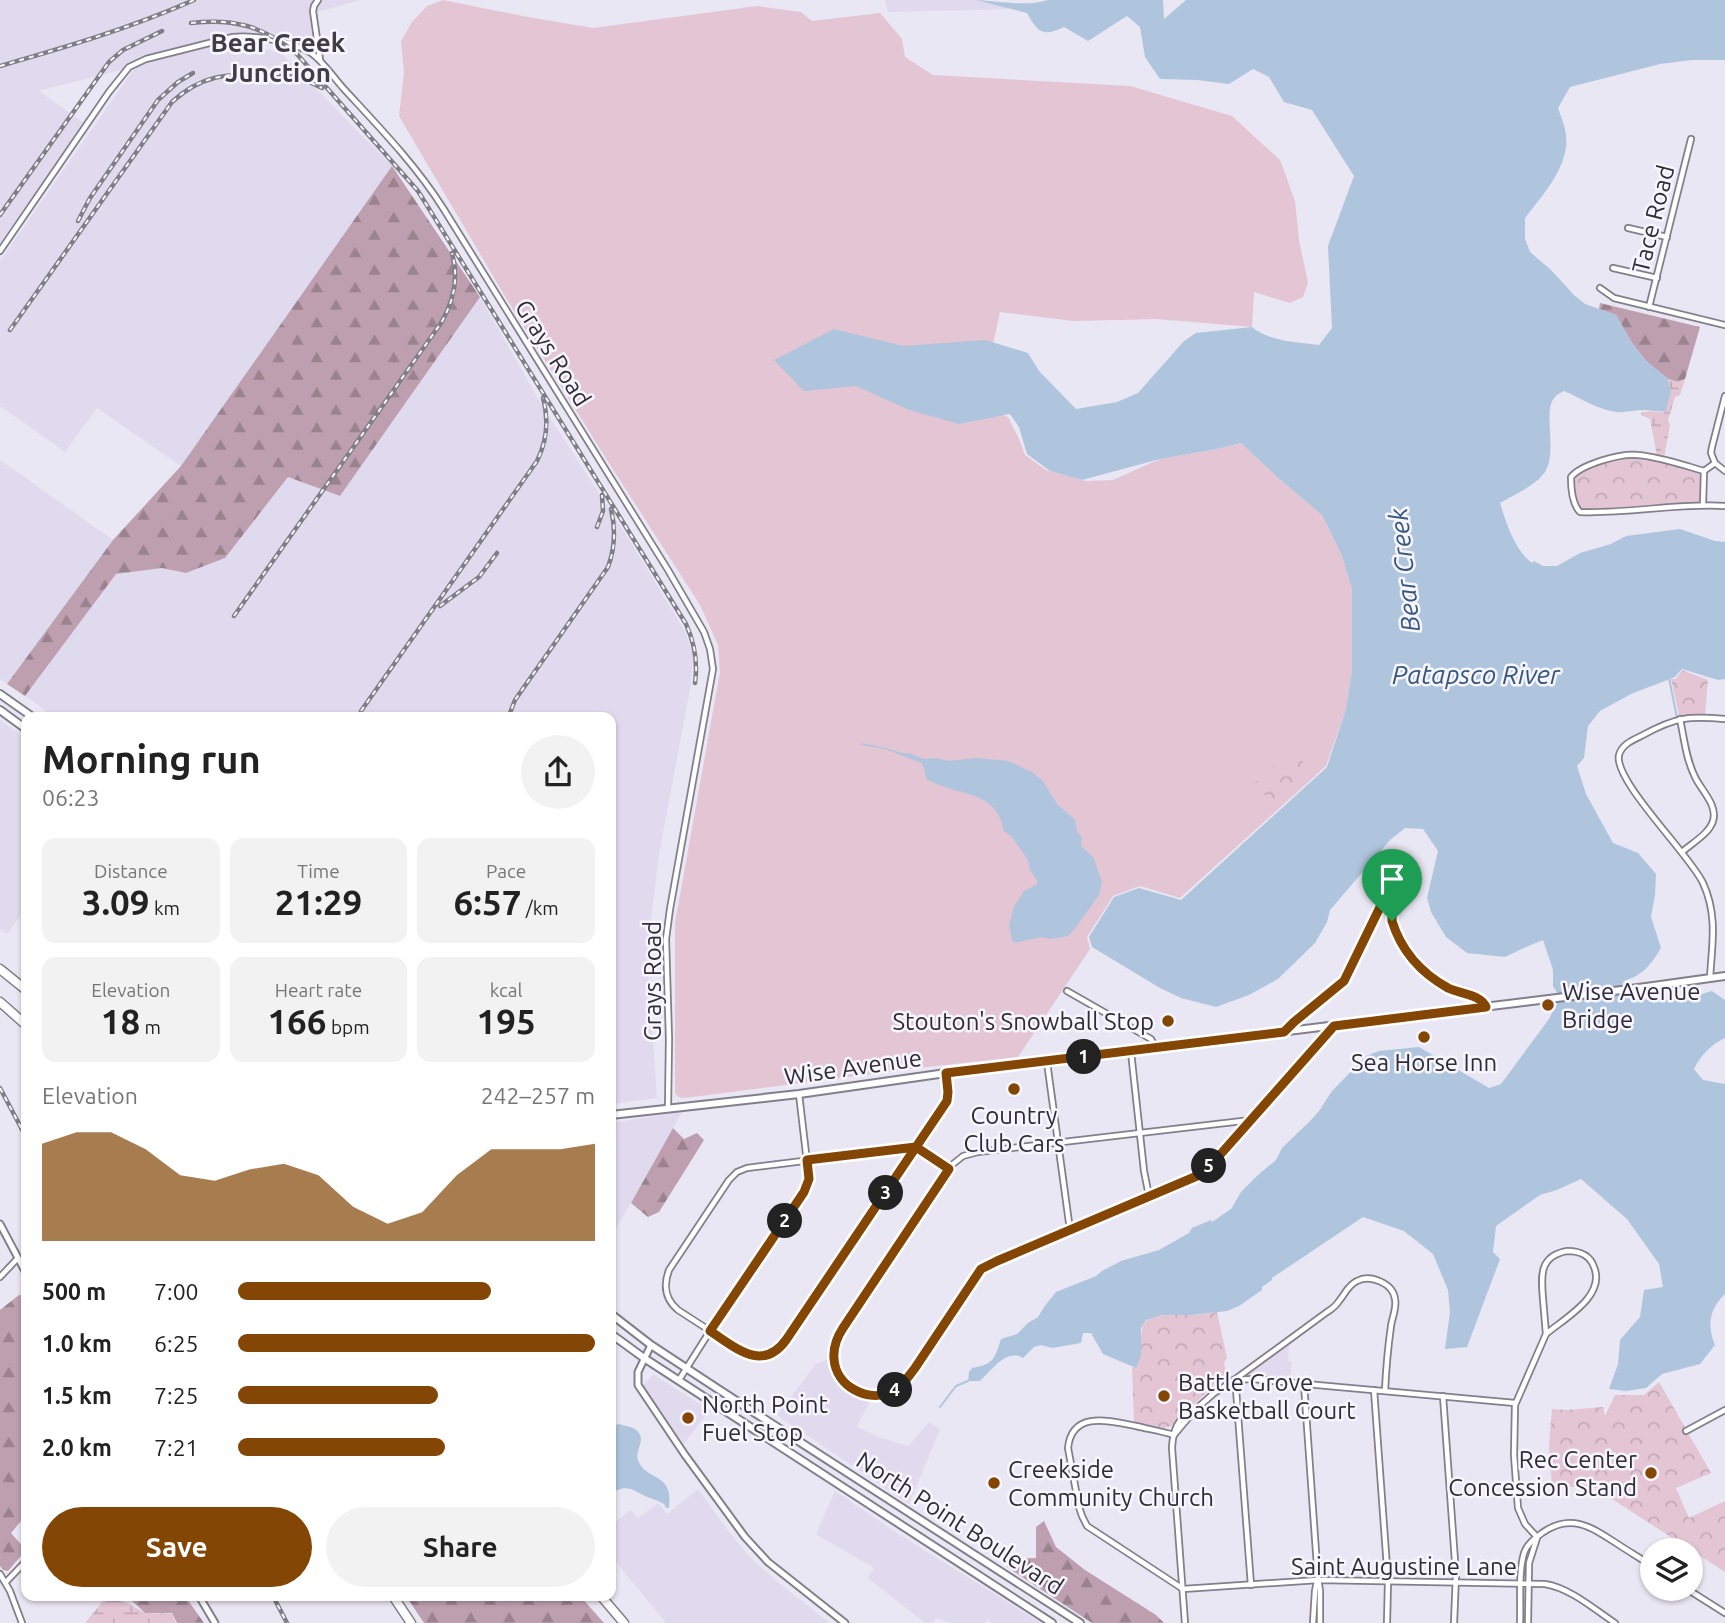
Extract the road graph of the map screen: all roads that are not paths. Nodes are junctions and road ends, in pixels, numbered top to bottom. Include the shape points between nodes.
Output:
1 (318, 0) edge
2 (320, 60) junction
3 (1690, 139) dead end
4 (1628, 228) dead end
5 (1667, 237) junction
6 (0, 251) edge
7 (1613, 268) dead end
8 (1657, 278) junction
9 (1600, 288) dead end
10 (1649, 307) junction
11 (1725, 325) edge
12 (1725, 396) edge
13 (1714, 463) junction
14 (1704, 471) junction
15 (1725, 471) edge
16 (1703, 505) junction
17 (1725, 506) edge
18 (0, 694) edge
19 (0, 710) edge
20 (26, 712) edge
21 (1680, 719) junction
22 (1725, 719) edge
23 (21, 725) edge
24 (1682, 852) junction
25 (0, 969) edge
26 (1725, 976) edge
27 (1710, 978) junction
28 (21, 986) edge
29 (1068, 991) dead end
30 (0, 1002) edge
31 (1486, 1007) junction
32 (21, 1021) edge
33 (1334, 1026) junction
34 (1284, 1032) junction
35 (1156, 1048) junction
36 (1131, 1052) junction
37 (1047, 1062) junction
38 (946, 1073) junction
39 (799, 1094) junction
40 (668, 1108) junction
41 (616, 1114) edge
42 (1251, 1120) junction
43 (1140, 1133) junction
44 (1058, 1143) junction
45 (916, 1147) junction
46 (807, 1160) junction
47 (949, 1169) junction
48 (1149, 1196) junction
49 (0, 1224) edge
50 (1070, 1230) junction
51 (18, 1258) junction
52 (21, 1264) edge
53 (0, 1276) edge
54 (616, 1318) edge
55 (710, 1331) junction
56 (1546, 1334) junction
57 (616, 1338) edge
58 (651, 1345) junction
59 (643, 1358) junction
60 (686, 1368) junction
61 (1234, 1380) junction
62 (678, 1381) junction
63 (1304, 1384) junction
64 (1374, 1390) junction
65 (1385, 1391) junction
66 (1443, 1396) junction
67 (1515, 1403) junction
68 (1725, 1410) edge
69 (1686, 1431) dead end
70 (1174, 1435) junction
71 (1537, 1537) junction
72 (1640, 1558) edge
73 (21, 1566) edge
74 (0, 1574) edge
75 (1318, 1580) junction
76 (1388, 1581) junction
77 (6, 1582) junction
78 (1455, 1583) junction
79 (1521, 1584) junction
80 (1529, 1584) junction
81 (1251, 1585) junction
82 (1183, 1589) junction
83 (1703, 1599) edge
84 (202, 1601) edge
85 (396, 1601) edge
86 (605, 1601) edge
87 (1725, 1613) edge
88 (1067, 1615) junction
89 (22, 1623) edge
90 (215, 1623) edge
91 (411, 1623) edge
92 (624, 1623) edge
93 (845, 1623) edge
94 (1052, 1623) edge
95 (1062, 1623) edge
96 (1080, 1623) edge
97 (1185, 1623) edge
98 (1313, 1623) edge
99 (1320, 1623) edge
100 (1387, 1623) edge
101 (1454, 1623) edge
102 (1520, 1623) edge
103 (1528, 1623) edge
104 (1615, 1623) edge

1 - 2 street via 313,11
2 - 6 street, Grays Road via 299,47 243,36 137,62 109,92
2 - 40 street, Grays Road via 428,185 705,632 713,669 666,939
3 - 5 street, Tace Road
4 - 5 street
5 - 8 street, Tace Road
7 - 8 street
8 - 10 street, Tace Road
9 - 10 street via 1614,298
10 - 11 street
12 - 13 street via 1711,453
13 - 14 street
13 - 15 street
14 - 16 street
14 - 16 street via 1636,454 1597,462 1571,477 1580,512
16 - 17 street
18 - 20 main road
19 - 23 main road
21 - 22 street
21 - 24 street via 1691,768 1714,814 1709,828
21 - 24 street via 1626,744 1619,763 1642,802
24 - 27 street via 1698,873 1711,906
25 - 28 highway
26 - 27 main road, Wise Avenue
27 - 31 main road, Wise Avenue
29 - 35 street via 1128,1024 1151,1039
30 - 32 highway
31 - 33 main road, Wise Avenue
31 - 34 street via 1481,1000 1451,989 1421,969 1393,925 1392,902 1387,898 1344,981
33 - 34 main road, Wise Avenue
33 - 42 street
34 - 35 main road, Wise Avenue
35 - 36 main road, Wise Avenue
36 - 37 main road, Wise Avenue
36 - 43 street
37 - 38 main road, Wise Avenue
37 - 44 street
38 - 39 main road, Wise Avenue
38 - 45 street via 947,1101
39 - 40 main road, Wise Avenue
39 - 46 street
40 - 41 main road, Wise Avenue
42 - 43 street
42 - 48 street via 1203,1172
43 - 44 street
43 - 48 street
44 - 47 street via 969,1154
44 - 50 street
45 - 46 street
45 - 47 street
45 - 55 street via 778,1350 751,1356
46 - 55 street via 809,1179 804,1192
46 - 55 street via 747,1168 733,1175 669,1270 665,1290 671,1304
47 - 50 street via 838,1336 834,1349 838,1374 859,1393 881,1395 905,1381 981,1269
48 - 50 street
49 - 51 street
51 - 52 street
51 - 53 street
54 - 58 main road, North Point Boulevard
55 - 60 street
56 - 56 street via 1594,1291 1596,1271 1583,1254 1558,1253 1544,1267
56 - 67 street
57 - 59 main road, North Point Boulevard
58 - 59 street
58 - 60 main road, North Point Boulevard
59 - 62 main road, North Point Boulevard
59 - 93 street via 637,1376 640,1389 735,1525 768,1562
60 - 62 street
60 - 88 main road, North Point Boulevard
61 - 63 street
61 - 65 street via 1333,1308 1352,1284 1368,1278 1387,1286 1396,1301
61 - 70 street via 1195,1409
61 - 81 street
62 - 94 main road, North Point Boulevard
63 - 64 street
63 - 75 street
64 - 65 street
64 - 76 street
65 - 66 street
66 - 67 street
66 - 78 street
67 - 71 street via 1518,1508
68 - 69 street
70 - 82 street
70 - 82 street via 1092,1420 1076,1429 1068,1448 1087,1526
71 - 72 street via 1559,1524 1583,1525
71 - 79 street via 1525,1551
71 - 80 street via 1530,1556
73 - 77 street
74 - 77 street
75 - 76 street, Saint Augustine Lane
75 - 81 street, Saint Augustine Lane
75 - 98 street
75 - 99 street
76 - 78 street, Saint Augustine Lane
76 - 100 street
77 - 89 street
78 - 79 street, Saint Augustine Lane
78 - 101 street
79 - 80 street, Saint Augustine Lane
79 - 102 street
80 - 103 street
80 - 104 street, Saint Augustine Lane via 1560,1588
81 - 82 street, Saint Augustine Lane
82 - 97 street
83 - 87 street
84 - 90 street
85 - 91 highway
86 - 92 highway
88 - 95 main road
88 - 96 main road, North Point Boulevard

